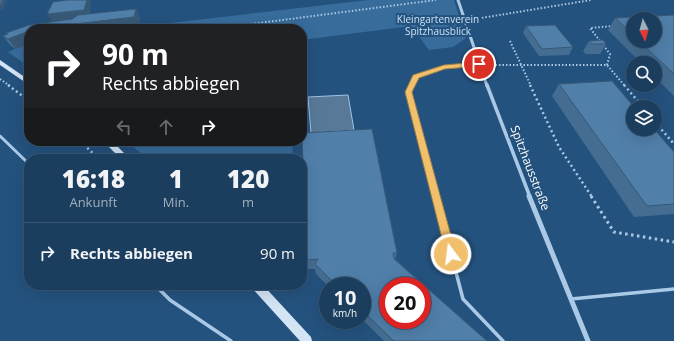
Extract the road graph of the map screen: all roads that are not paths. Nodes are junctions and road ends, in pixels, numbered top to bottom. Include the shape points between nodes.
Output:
1 (458, 0) edge
2 (0, 62) edge
3 (479, 64) junction
4 (24, 79) edge
5 (0, 136) edge
6 (112, 146) edge
7 (121, 154) edge
8 (24, 159) edge
9 (674, 289) edge
10 (160, 290) edge
11 (261, 290) edge
12 (571, 298) junction
13 (231, 341) edge
14 (307, 341) edge
15 (503, 341) edge
16 (588, 341) edge

1 - 3 street, Spitzhausstraße
2 - 4 street
3 - 12 street, Spitzhausstraße
3 - 15 lane via 444,67 416,77 408,92 463,299
5 - 8 lane
6 - 7 street
9 - 12 lane
10 - 13 lane via 170,300
11 - 14 street
12 - 16 street, Spitzhausstraße

